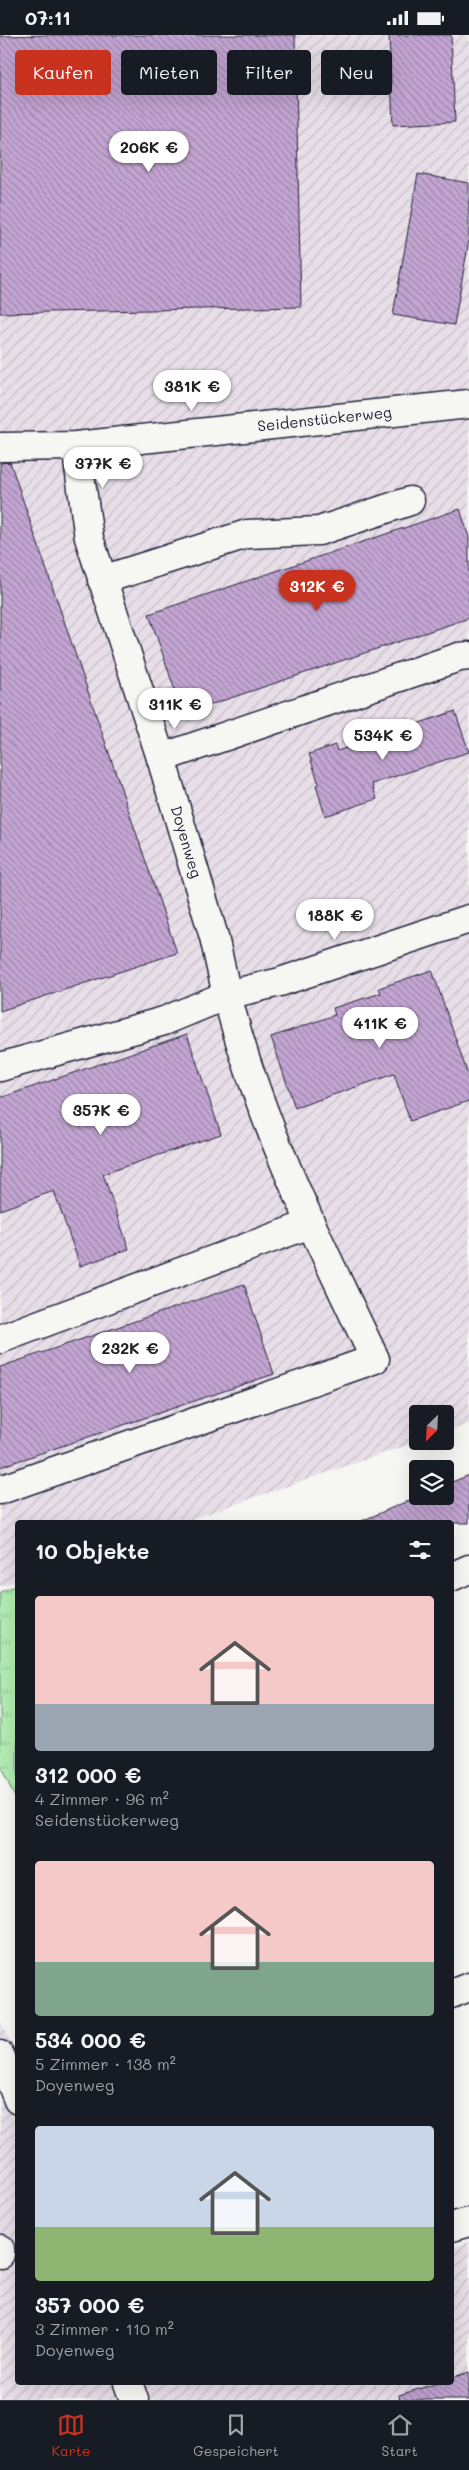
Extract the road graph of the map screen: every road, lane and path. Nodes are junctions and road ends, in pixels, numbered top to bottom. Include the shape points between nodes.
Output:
1 (469, 404) edge
2 (76, 446) junction
3 (0, 447) edge
4 (410, 501) dead end
5 (102, 579) junction
6 (469, 657) edge
7 (161, 757) junction
8 (469, 919) edge
9 (228, 995) junction
10 (0, 1067) edge
11 (310, 1224) junction
12 (0, 1339) edge
13 (0, 1490) edge
14 (469, 1569) edge
15 (454, 1576) edge
16 (469, 1987) edge
17 (454, 1993) edge
18 (2, 2067) edge
19 (15, 2094) edge
20 (469, 2222) edge
21 (454, 2226) edge
22 (0, 2249) edge
23 (0, 2253) edge
24 (129, 2385) edge
25 (134, 2400) edge

1 - 2 street, Seidenstückerweg
2 - 3 street, Seidenstückerweg
2 - 5 street, Doyenweg via 89,538
4 - 5 street via 319,531 248,534
5 - 7 street, Doyenweg
6 - 7 street via 459,657
7 - 9 street, Doyenweg
8 - 9 street via 280,982
9 - 10 street via 164,1021
9 - 11 street, Doyenweg via 237,1033
11 - 12 street
11 - 13 street, Doyenweg via 375,1359
14 - 15 street
16 - 17 street
18 - 19 street
20 - 21 street
22 - 23 street
24 - 25 street

